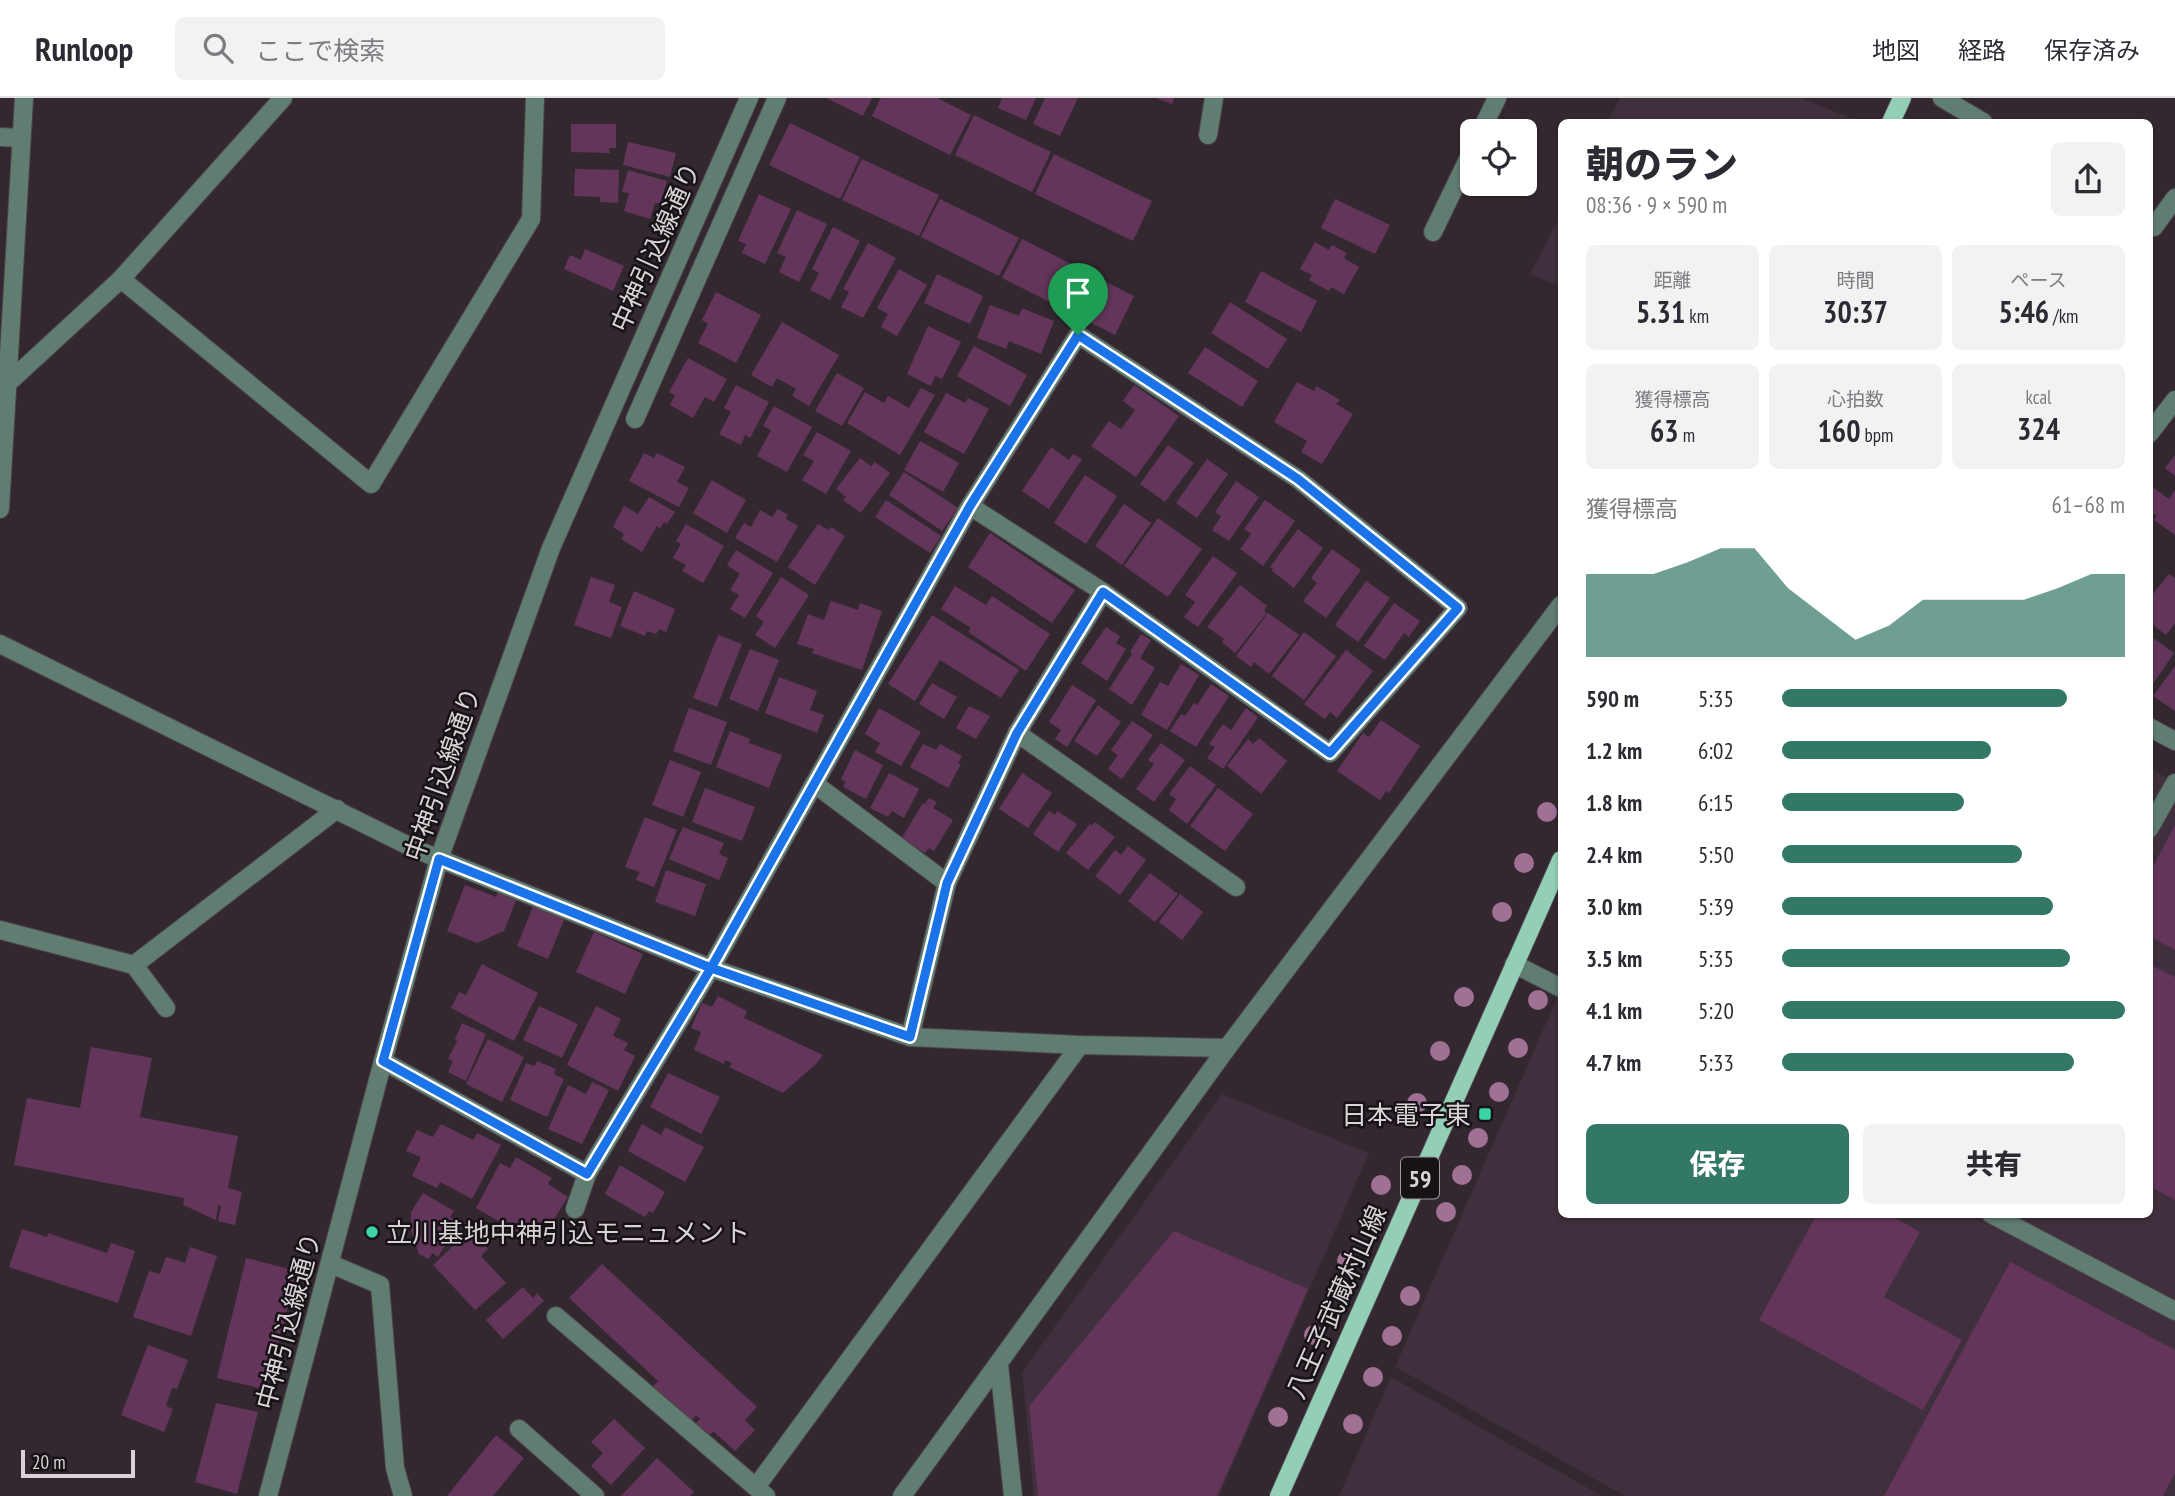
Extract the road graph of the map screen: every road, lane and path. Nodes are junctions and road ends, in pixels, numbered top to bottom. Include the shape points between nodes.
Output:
1 (24, 98) edge
2 (283, 98) edge
3 (535, 98) edge
4 (749, 98) edge
5 (777, 98) edge
6 (1214, 98) edge
7 (1497, 98) edge
8 (1902, 98) edge
9 (1942, 98) edge
10 (1487, 119) edge
11 (1892, 119) edge
12 (1978, 119) edge
13 (1208, 135) dead end
14 (0, 137) edge
15 (20, 138) junction
16 (1460, 176) edge
17 (2175, 198) edge
18 (2153, 225) edge
19 (1433, 232) dead end
20 (121, 279) junction
21 (7, 384) junction
22 (2175, 400) edge
23 (635, 419) dead end
24 (2153, 429) edge
25 (970, 506) junction
26 (0, 509) edge
27 (1103, 592) junction
28 (1558, 609) edge
29 (0, 643) edge
30 (2153, 729) edge
31 (1017, 733) junction
32 (2175, 741) edge
33 (2175, 783) edge
34 (816, 785) junction
35 (337, 809) junction
36 (2153, 822) edge
37 (439, 859) junction
38 (1558, 867) edge
39 (947, 883) junction
40 (1236, 887) dead end
41 (0, 930) edge
42 (1514, 964) junction
43 (134, 965) junction
44 (711, 968) junction
45 (1558, 986) edge
46 (166, 1009) dead end
47 (910, 1037) junction
48 (1080, 1045) junction
49 (1227, 1048) junction
50 (383, 1061) junction
51 (587, 1174) junction
52 (575, 1209) dead end
53 (1999, 1218) edge
54 (331, 1264) junction
55 (2175, 1311) edge
56 (556, 1316) dead end
57 (999, 1365) junction
58 (519, 1429) dead end
59 (761, 1492) edge
60 (268, 1496) edge
61 (403, 1496) edge
62 (595, 1496) edge
63 (902, 1496) edge
64 (1013, 1496) edge
65 (1279, 1496) edge

1 - 15 street
2 - 20 street
3 - 20 street via 531,219 372,484
4 - 37 street, 中神引込線通り via 551,548
5 - 23 street
6 - 13 street
7 - 10 street
8 - 11 main road
9 - 12 street
14 - 15 street
15 - 21 street
16 - 19 street
17 - 18 street
20 - 21 street
21 - 26 street
22 - 24 street
25 - 27 street
25 - 27 street via 1078,335 1298,479 1458,608 1330,753
25 - 34 street
27 - 31 street
28 - 49 street
29 - 35 street
30 - 32 street
31 - 39 street
31 - 40 street
33 - 36 street
34 - 39 street
34 - 44 street
35 - 37 street
35 - 43 street
37 - 44 street
37 - 50 street, 中神引込線通り
38 - 42 main road, 八王子武蔵村山線 / 59
39 - 47 street
41 - 43 street
42 - 45 street
42 - 65 main road, 八王子武蔵村山線 / 59
43 - 46 street
44 - 47 street
44 - 51 street
47 - 48 street
48 - 49 street
48 - 59 street
49 - 57 street
50 - 51 street
50 - 54 street, 中神引込線通り
51 - 52 street
53 - 55 street
54 - 60 street, 中神引込線通り
54 - 61 street via 380,1285 395,1468
56 - 59 street
57 - 63 street
57 - 64 street
58 - 62 street

